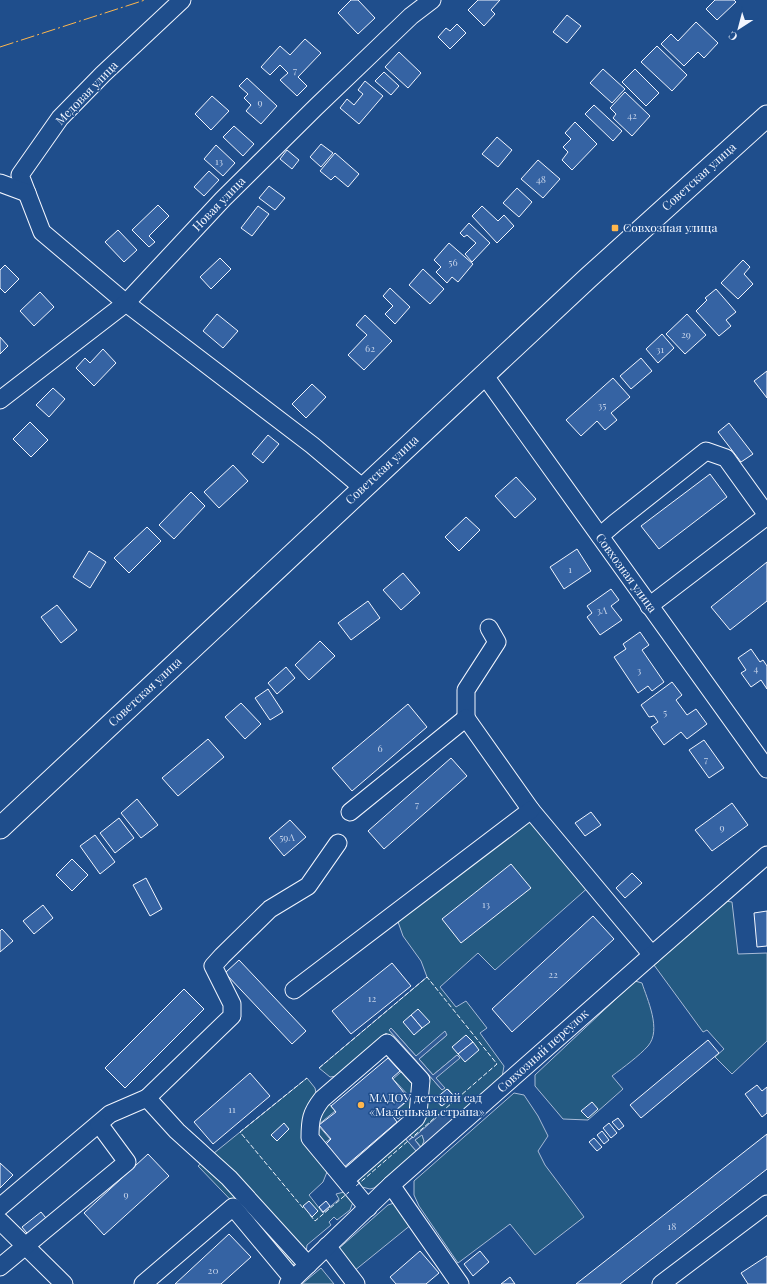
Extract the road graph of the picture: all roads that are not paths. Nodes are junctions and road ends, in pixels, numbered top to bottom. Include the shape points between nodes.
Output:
1 (182, 0) edge
2 (432, 0) edge
3 (767, 116) edge
4 (0, 183) edge
5 (27, 193) junction
6 (126, 303) junction
7 (485, 376) junction
8 (0, 400) edge
9 (363, 488) junction
10 (767, 516) edge
11 (600, 536) junction
12 (649, 606) junction
13 (489, 628) dead end
14 (466, 718) junction
15 (767, 769) edge
16 (531, 810) junction
17 (350, 812) dead end
18 (0, 828) edge
19 (338, 843) dead end
20 (767, 855) edge
21 (652, 955) junction
22 (294, 990) dead end
23 (147, 1098) junction
24 (99, 1124) junction
25 (345, 1180) junction
26 (391, 1185) junction
27 (767, 1205) edge
28 (0, 1207) edge
29 (368, 1208) junction
30 (0, 1221) edge
31 (26, 1246) junction
32 (327, 1246) junction
33 (308, 1265) junction
34 (0, 1267) edge
35 (290, 1282) edge
36 (64, 1284) edge
37 (143, 1284) edge
38 (356, 1284) edge
39 (460, 1284) edge
40 (661, 1284) edge

1 - 5 street, Медовая улица via 60,118 20,175
2 - 6 street, Новая улица via 316,107 223,199
3 - 7 main road, Советская улица via 588,278
4 - 5 street
5 - 6 street, Медовая улица via 42,232
6 - 8 street, Новая улица
6 - 9 street, Медовая улица via 312,445
7 - 9 main road, Советская улица
7 - 11 street, Совхозная улица
9 - 18 main road, Советская улица
10 - 11 street via 726,458 706,451
10 - 12 street
11 - 12 street, Совхозная улица
12 - 15 street, Совхозная улица
13 - 14 street via 497,642 466,690
14 - 16 street
14 - 17 street
16 - 21 street
16 - 22 street
19 - 23 street via 308,886 270,909 213,966 232,1004 232,1016
20 - 21 street, Совхозный переулок
21 - 26 street, Совхозный переулок
23 - 24 street via 110,1114
23 - 33 street via 177,1131 229,1178
24 - 28 street
24 - 31 street via 127,1162
25 - 25 street via 310,1138 311,1118 322,1099 387,1043 421,1080 418,1114
25 - 29 street
26 - 29 street, Совхозный переулок
26 - 39 street
27 - 40 street
29 - 32 street, Совхозный переулок
30 - 31 street
31 - 34 street
31 - 36 street
32 - 33 street, Совхозный переулок
32 - 38 street
33 - 35 street, Совхозный переулок
35 - 37 street via 233,1207

